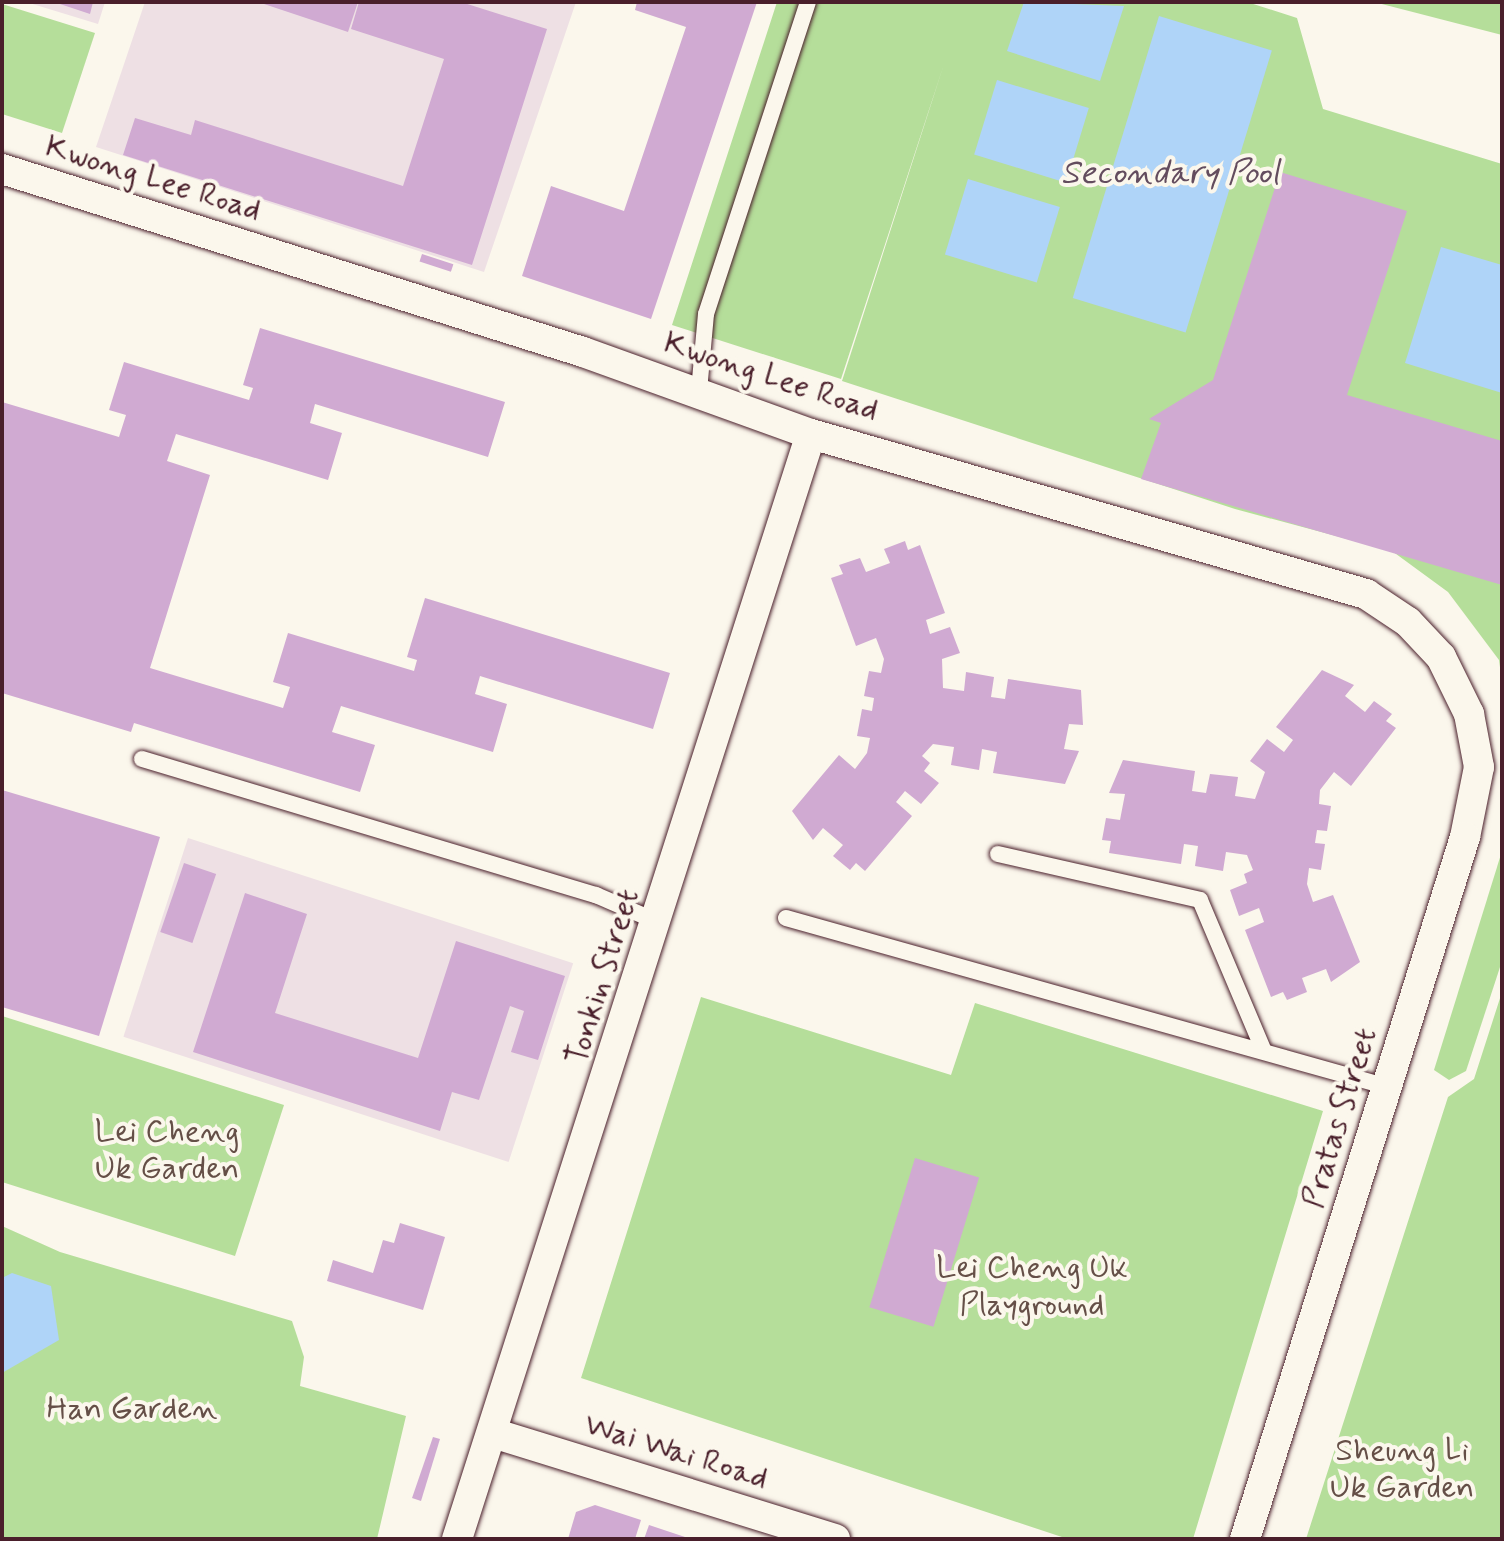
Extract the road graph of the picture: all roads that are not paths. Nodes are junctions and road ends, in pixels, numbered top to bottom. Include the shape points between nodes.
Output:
1 (808, 2) edge
2 (2, 169) edge
3 (699, 391) junction
4 (811, 434) junction
5 (1469, 714) joint
6 (142, 759) dead end
7 (998, 854) dead end
8 (786, 918) dead end
9 (658, 922) junction
10 (1263, 1049) junction
11 (1388, 1087) junction
12 (496, 1434) junction
13 (457, 1539) edge
14 (835, 1539) edge
15 (1245, 1539) edge

1 - 3 lane via 706,314
2 - 3 street, Kwong Lee Road
3 - 4 street, Kwong Lee Road
4 - 5 street, Kwong Lee Road via 1366,594 1408,622 1441,657
4 - 9 street, Tonkin Street
5 - 11 street, Pratas Street via 1479,767 1465,837
6 - 9 lane via 596,895
7 - 10 lane via 1200,900
8 - 10 lane
9 - 12 street, Tonkin Street
10 - 11 lane
11 - 15 street, Pratas Street
12 - 13 street, Tonkin Street
12 - 14 street, Wai Wai Road

